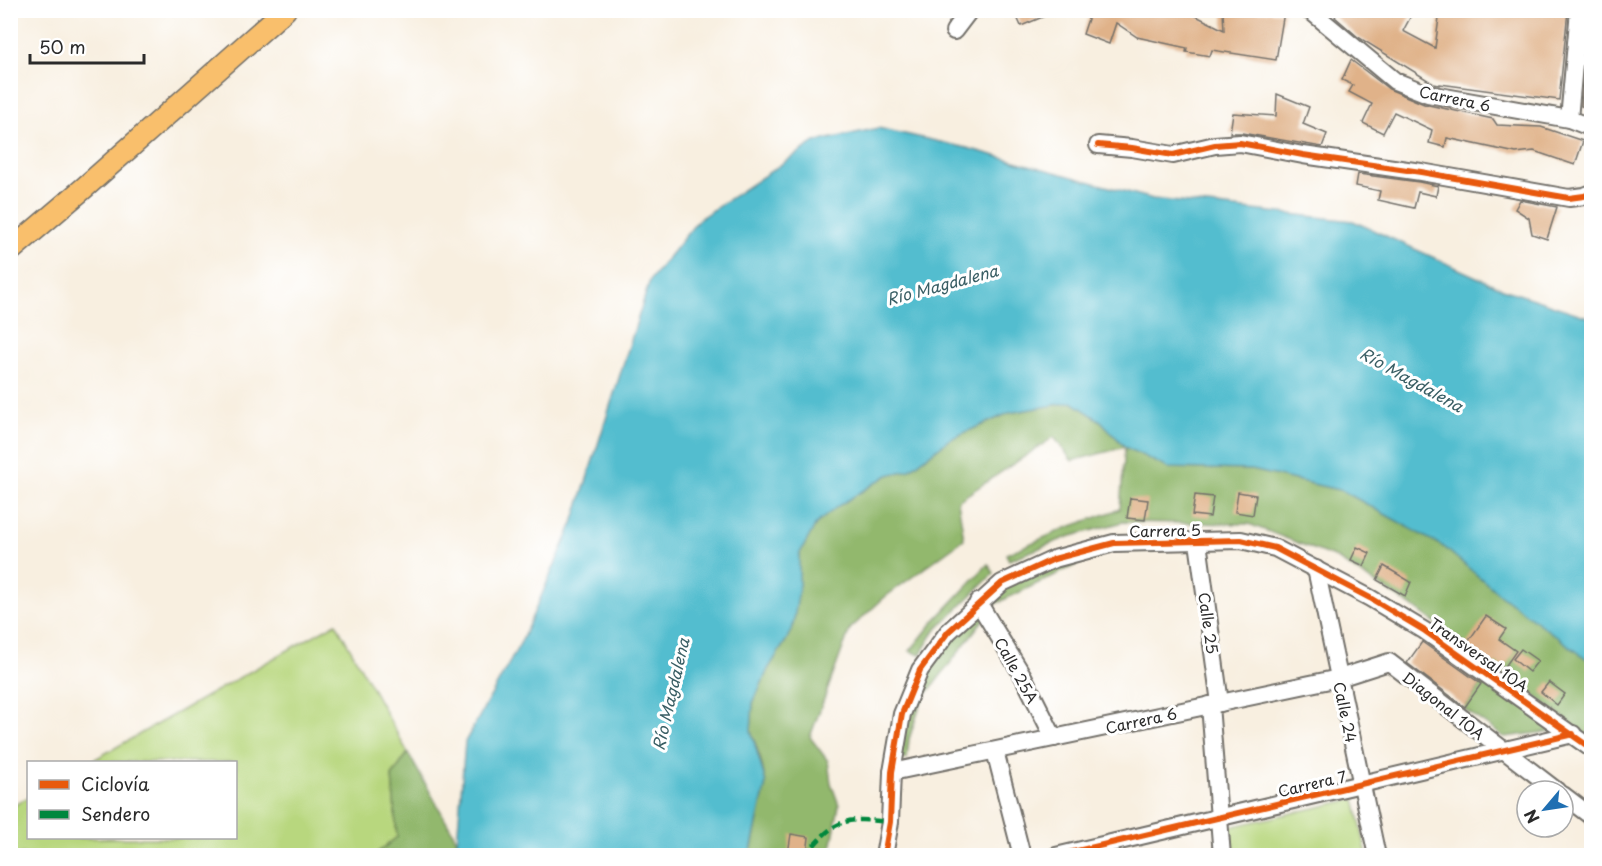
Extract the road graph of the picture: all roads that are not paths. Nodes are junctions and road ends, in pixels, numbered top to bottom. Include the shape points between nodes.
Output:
1 (285, 10) edge
2 (970, 10) edge
3 (1307, 10) edge
4 (1579, 10) edge
5 (954, 31) dead end
6 (1569, 119) junction
7 (1592, 128) edge
8 (1098, 145) dead end
9 (1592, 193) edge
10 (10, 250) edge
11 (1198, 542) junction
12 (1316, 569) junction
13 (978, 603) junction
14 (1389, 662) joint
15 (1339, 678) junction
16 (1215, 704) junction
17 (1573, 734) junction
18 (1054, 738) junction
19 (1592, 749) edge
20 (1504, 750) junction
21 (995, 751) junction
22 (892, 772) junction
23 (1541, 779) edge
24 (1360, 784) junction
25 (1575, 804) edge
26 (1218, 817) junction
27 (1592, 817) edge
28 (884, 855) edge
29 (1022, 855) edge
30 (1056, 855) edge
31 (1222, 855) edge
32 (1377, 855) edge

1 - 10 main road
2 - 5 street
3 - 6 street, Carrera 6 via 1395,81 1428,94
4 - 6 street
6 - 7 street, Carrera 6
8 - 9 street via 1173,155 1240,143 1569,198
11 - 12 street, Carrera 5 via 1241,540 1275,548
11 - 13 street, Carrera 5 via 1114,543 1054,559 1002,583
11 - 16 street, Calle 25
12 - 15 street, Calle 24
12 - 17 street, Transversal 10A via 1425,631
13 - 18 street, Calle 25A via 1023,676
13 - 22 street, Carrera 5 via 948,632 920,670 902,714
14 - 15 street, Carrera 6
14 - 20 street, Diagonal 10A
15 - 16 street, Carrera 6
15 - 24 street, Calle 24
16 - 18 street, Carrera 6
16 - 26 street, Calle 25
17 - 19 street, Transversal 10A
17 - 20 street, Carrera 7
18 - 21 street, Carrera 6
20 - 23 street, Diagonal 10A
20 - 24 street, Carrera 7
21 - 22 street, Carrera 6
21 - 29 street
22 - 28 street, Carrera 5
24 - 26 street, Carrera 7
24 - 32 street, Calle 24
25 - 27 street
26 - 30 street, Carrera 7
26 - 31 street, Calle 25

